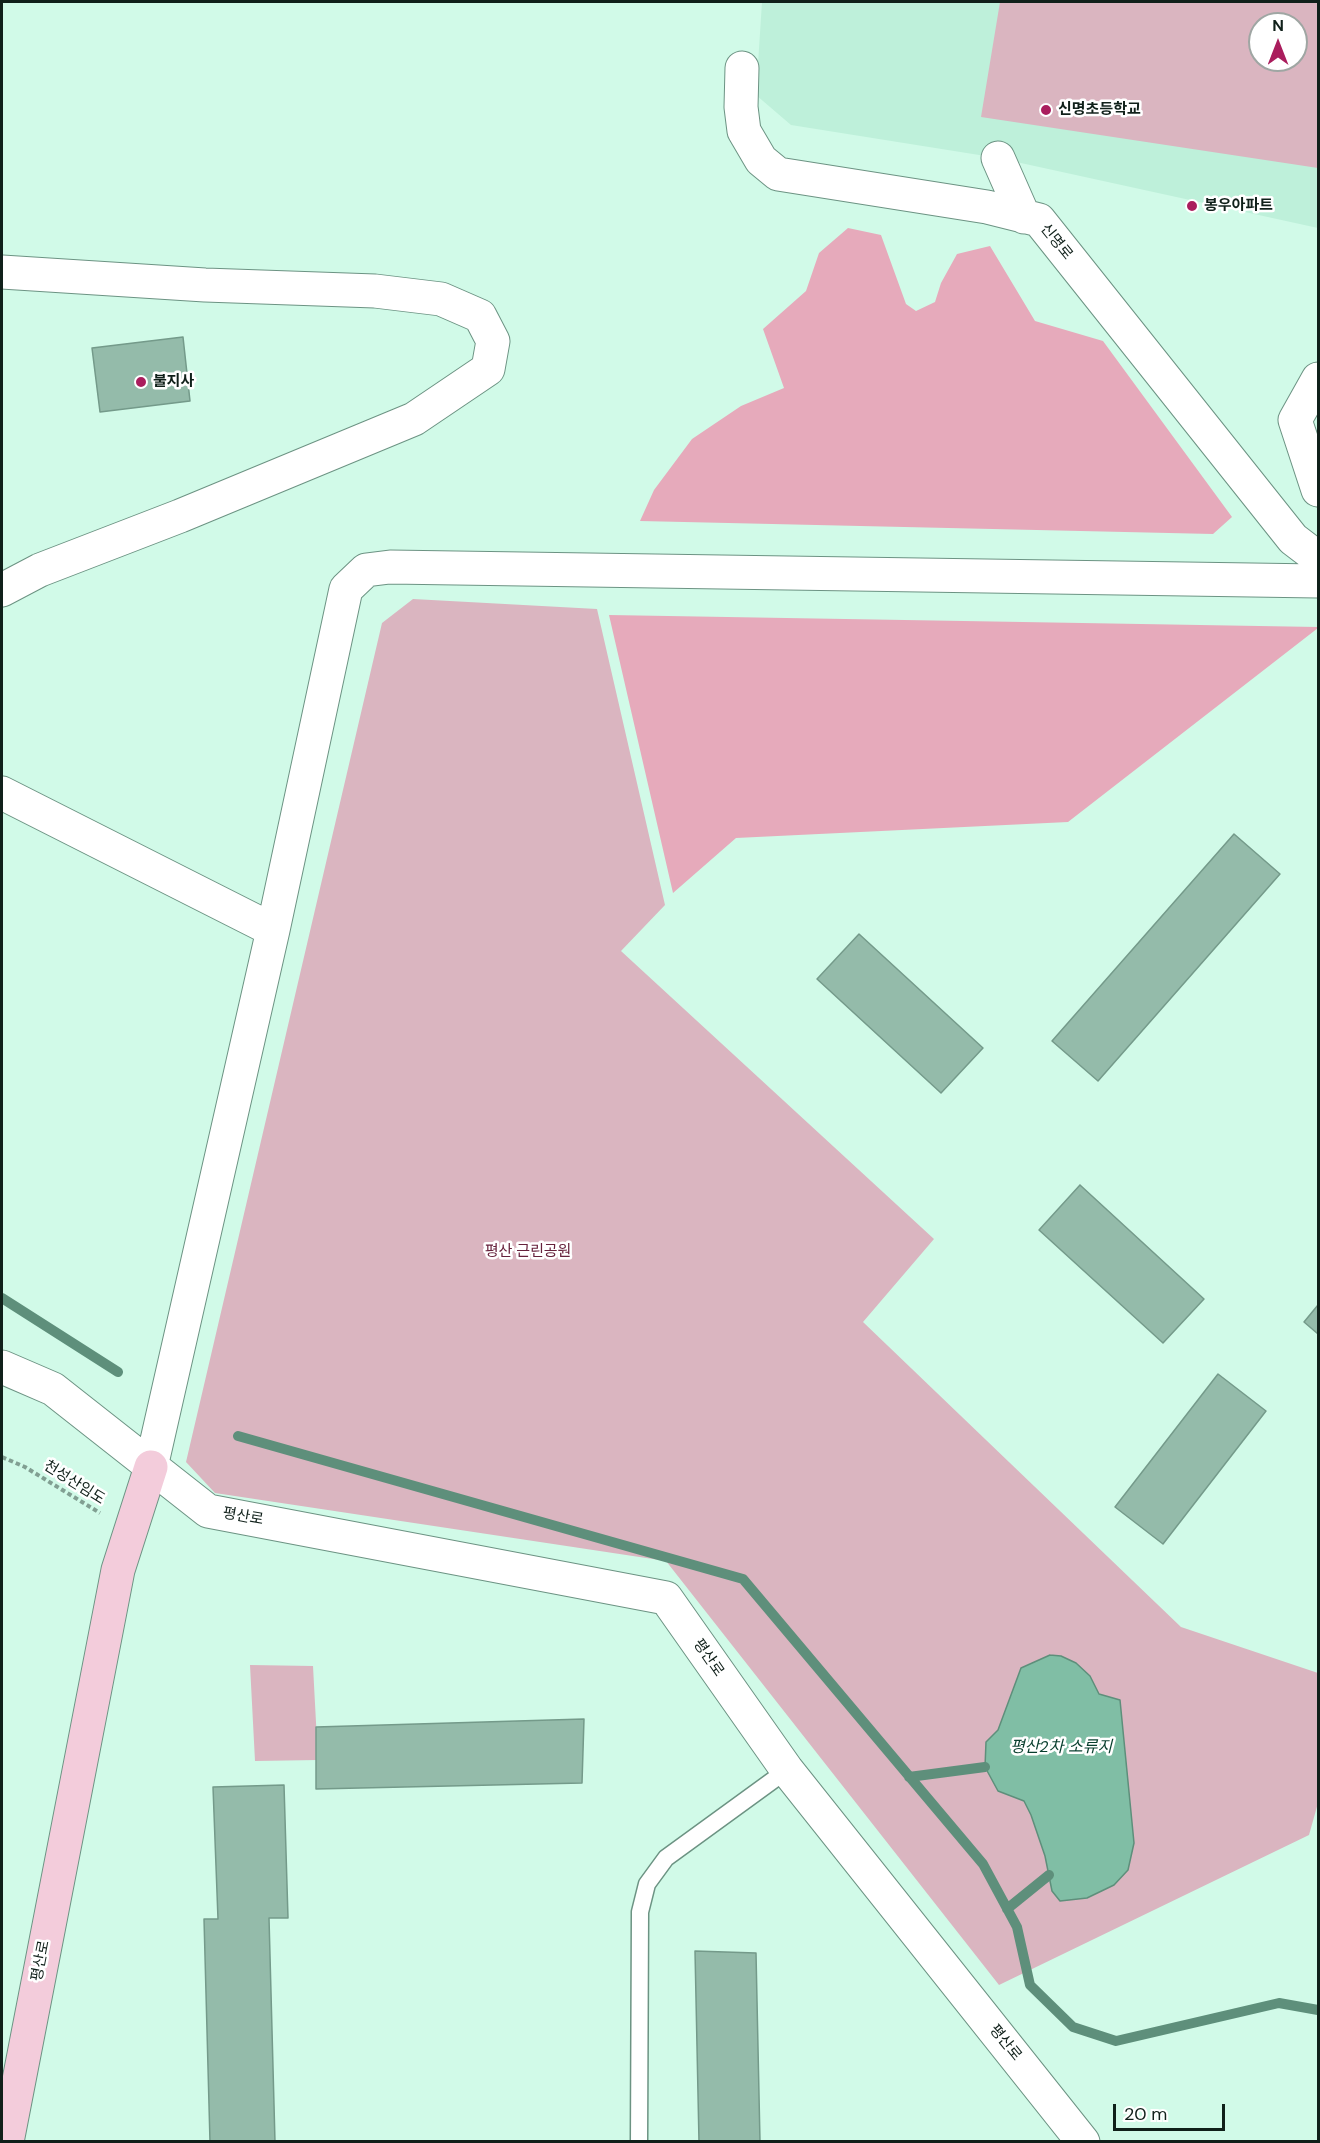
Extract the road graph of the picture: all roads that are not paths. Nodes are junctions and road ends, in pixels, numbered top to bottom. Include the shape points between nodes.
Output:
1 (742, 68) dead end
2 (998, 158) dead end
3 (1024, 217) junction
4 (2, 272) edge
5 (1318, 379) edge
6 (1318, 490) edge
7 (1318, 558) edge
8 (1318, 581) edge
9 (2, 590) edge
10 (2, 793) edge
11 (273, 930) junction
12 (2, 1367) edge
13 (151, 1467) junction
14 (787, 1770) junction
15 (7, 2142) edge
16 (639, 2142) edge
17 (1083, 2142) edge

1 - 3 street, 신명로 via 744,131 761,159 778,174 987,207
2 - 3 street
3 - 7 street, 신명로 via 1039,220 1293,539
4 - 9 street via 375,291 441,299 480,316 493,341 488,369 414,419 40,570
5 - 6 street via 1295,420
8 - 11 street via 390,567 366,570 346,589
10 - 11 street
11 - 13 street
12 - 13 street, 평산로 via 53,1389
13 - 14 street, 평산로 via 208,1511 666,1598
13 - 15 street, 평산로 via 113,1592
14 - 16 lane via 666,1858 647,1884 640,1912
14 - 17 street, 평산로

